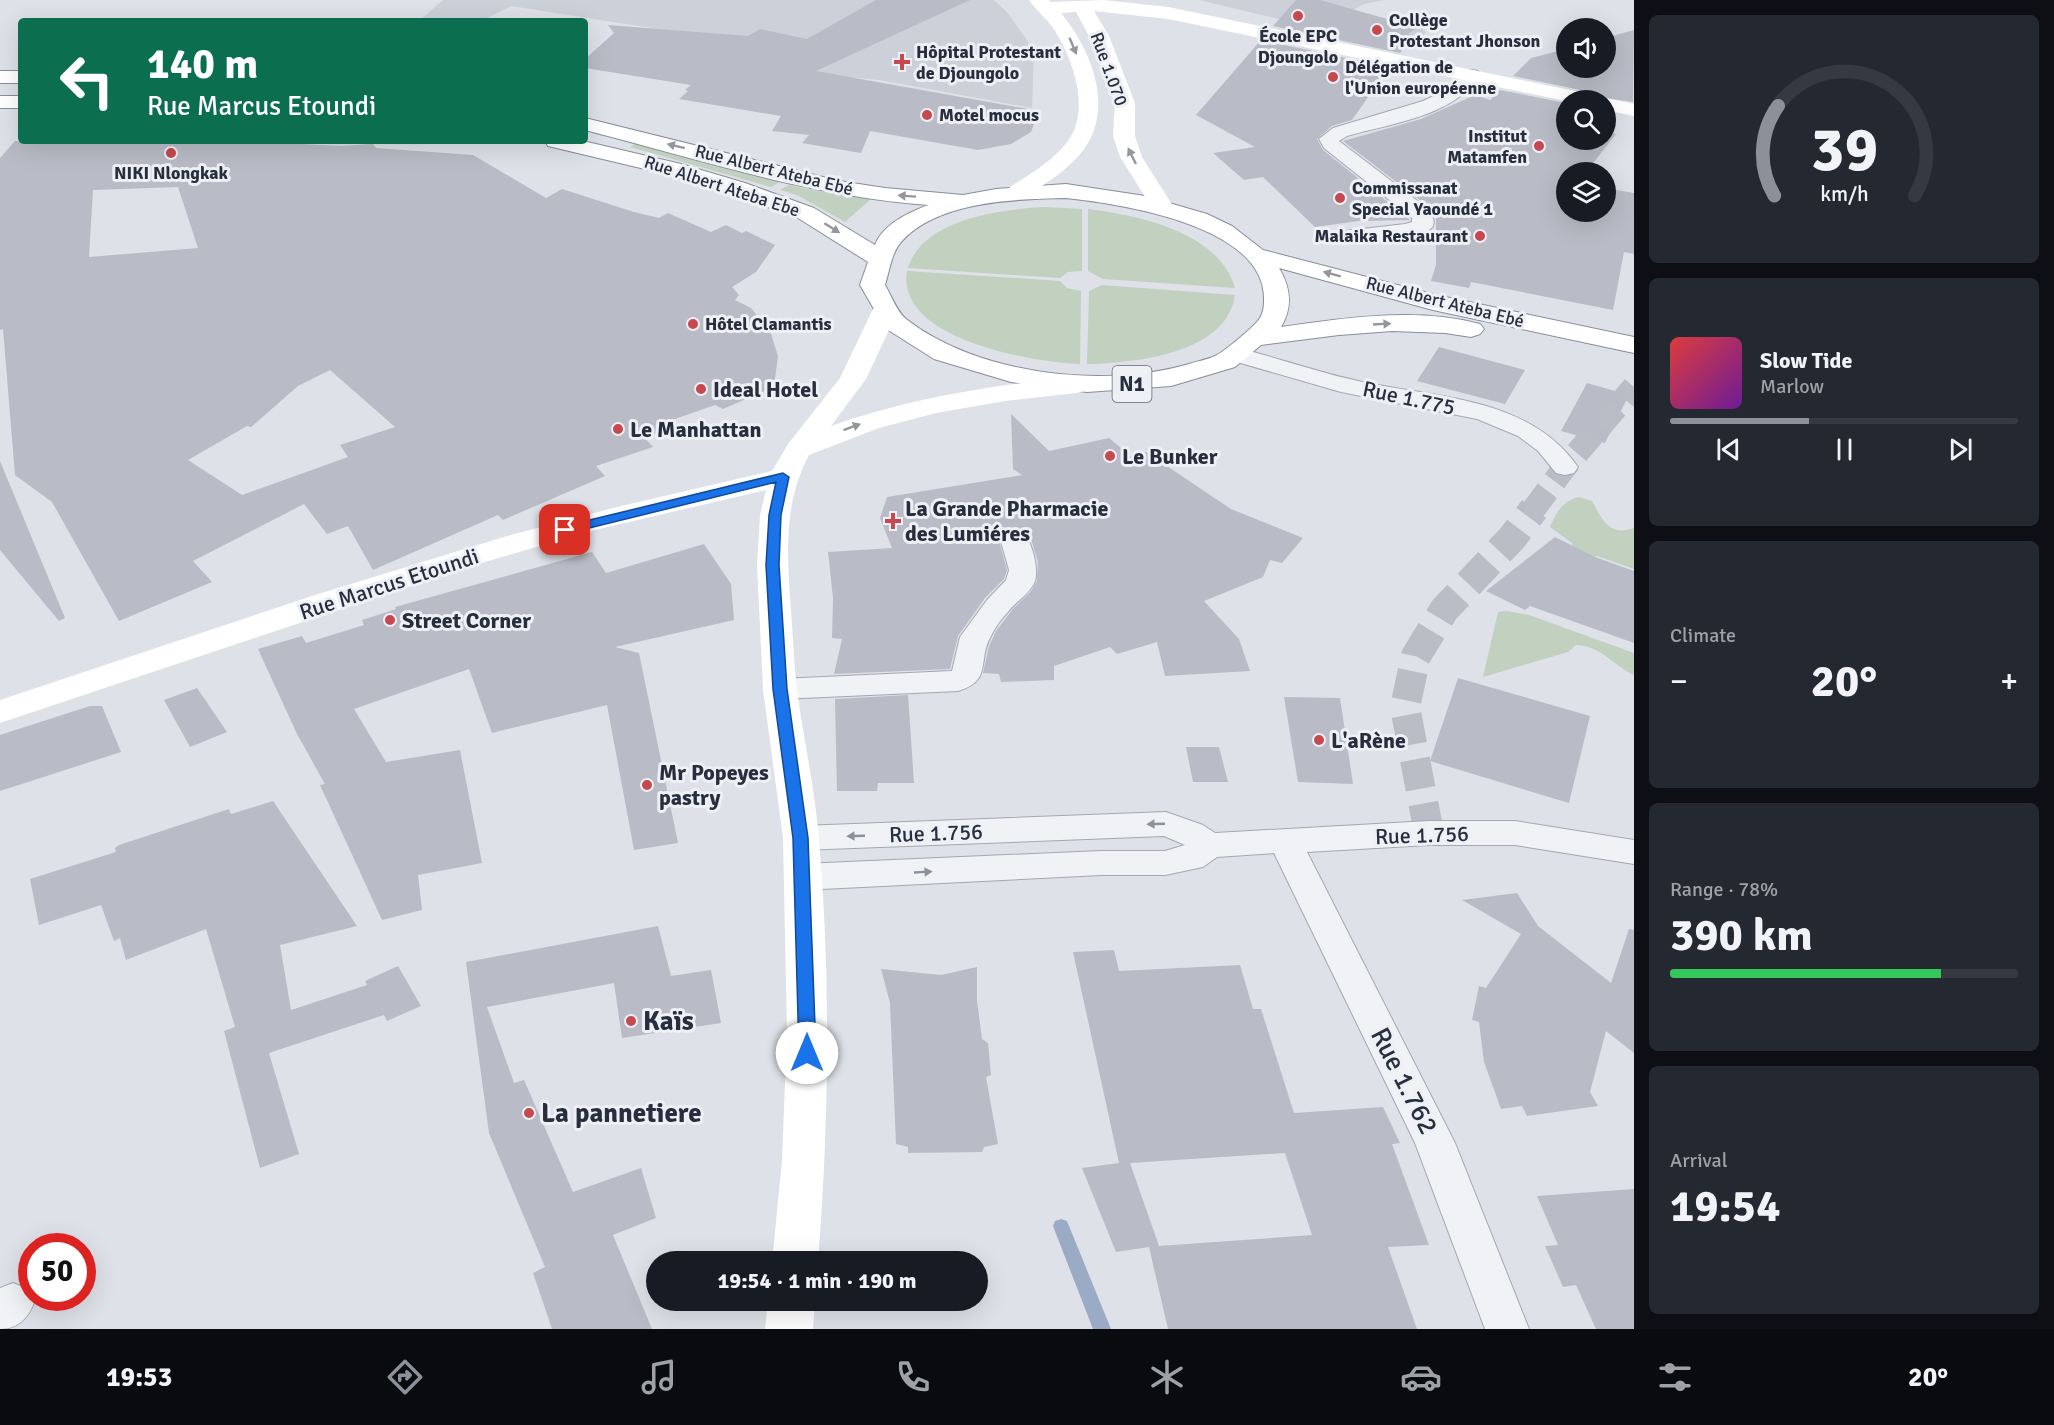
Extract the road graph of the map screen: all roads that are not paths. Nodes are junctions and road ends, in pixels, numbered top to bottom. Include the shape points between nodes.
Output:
1 (1078, 2) edge
2 (1043, 4) edge
3 (1161, 12) junction
4 (1099, 36) junction
5 (1472, 75) junction
6 (0, 77) edge
7 (18, 77) edge
8 (1556, 93) edge
9 (0, 102) edge
10 (18, 102) edge
11 (1616, 106) edge
12 (1634, 110) edge
13 (588, 125) edge
14 (569, 144) edge
15 (1018, 192) junction
16 (966, 201) junction
17 (1162, 206) junction
18 (1345, 237) dead end
19 (1256, 255) junction
20 (877, 257) junction
21 (885, 311) junction
22 (1261, 337) junction
23 (1634, 345) edge
24 (1238, 355) junction
25 (1634, 361) edge
26 (1076, 385) junction
27 (791, 463) junction
28 (1565, 467) dead end
29 (1014, 538) dead end
30 (780, 689) junction
31 (0, 712) edge
32 (801, 838) junction
33 (1285, 841) junction
34 (1209, 845) junction
35 (1634, 852) edge
36 (802, 878) junction
37 (796, 1251) edge
38 (791, 1311) edge
39 (789, 1329) edge
40 (1507, 1329) edge

1 - 2 main road
1 - 3 main road
1 - 4 main road, Rue 1.070
2 -> 15 main road, Rue 1.070 via 1074,43 1089,99 1085,130 1071,151
3 - 4 main road via 1114,26
3 - 5 main road
17 -> 4 main road, Rue 1.070 via 1131,157 1124,136 1125,103
5 - 8 main road
5 - 18 street via 1463,87 1429,106 1340,132 1329,139 1423,218 1423,225 1408,230
6 - 7 main road
9 - 10 main road
11 - 12 main road
16 -> 13 main road, Rue Albert Ateba Ebé / N1 via 839,188
14 -> 20 main road, Rue Albert Ateba Ebe via 673,168 806,213
15 - 16 main road, N1
15 - 17 main road, N1 via 1066,191
16 - 20 main road, N1 via 909,224 889,239
17 - 19 main road, N1 via 1217,226
19 - 22 main road, N1 via 1272,275 1278,296 1275,317
23 -> 19 main road, Rue Albert Ateba Ebé / N1 via 1433,302
20 - 21 main road, N1 via 872,274 875,293
21 - 26 main road, N1 via 906,332 938,352 968,364 1026,379
21 - 27 main road via 853,379
22 - 24 main road, N1
22 -> 25 main road, Rue Albert Ateba Ebé via 1333,327 1419,323 1459,327
24 - 26 main road, N1 via 1207,369 1167,379 1123,385
24 - 28 street, Rue 1.775 via 1374,392 1493,416 1544,443
27 -> 26 main road, Rue Marcus Etoundi via 870,420 997,393
27 - 30 main road via 775,515 772,565
27 - 31 main road, Rue Marcus Etoundi via 382,584
29 - 30 street via 1023,570 1020,583 975,637 966,676 958,681
30 - 32 main road
34 -> 32 street, Rue 1.756 via 1166,824
32 - 36 main road
33 - 34 street, Rue 1.756
33 - 35 street, Rue 1.756 via 1515,833
33 - 40 street, Rue 1.762 via 1435,1143
36 -> 34 street, Rue 1.756 via 1165,863 1191,858
36 - 37 main road via 808,1032 804,1161
38 - 39 main road

